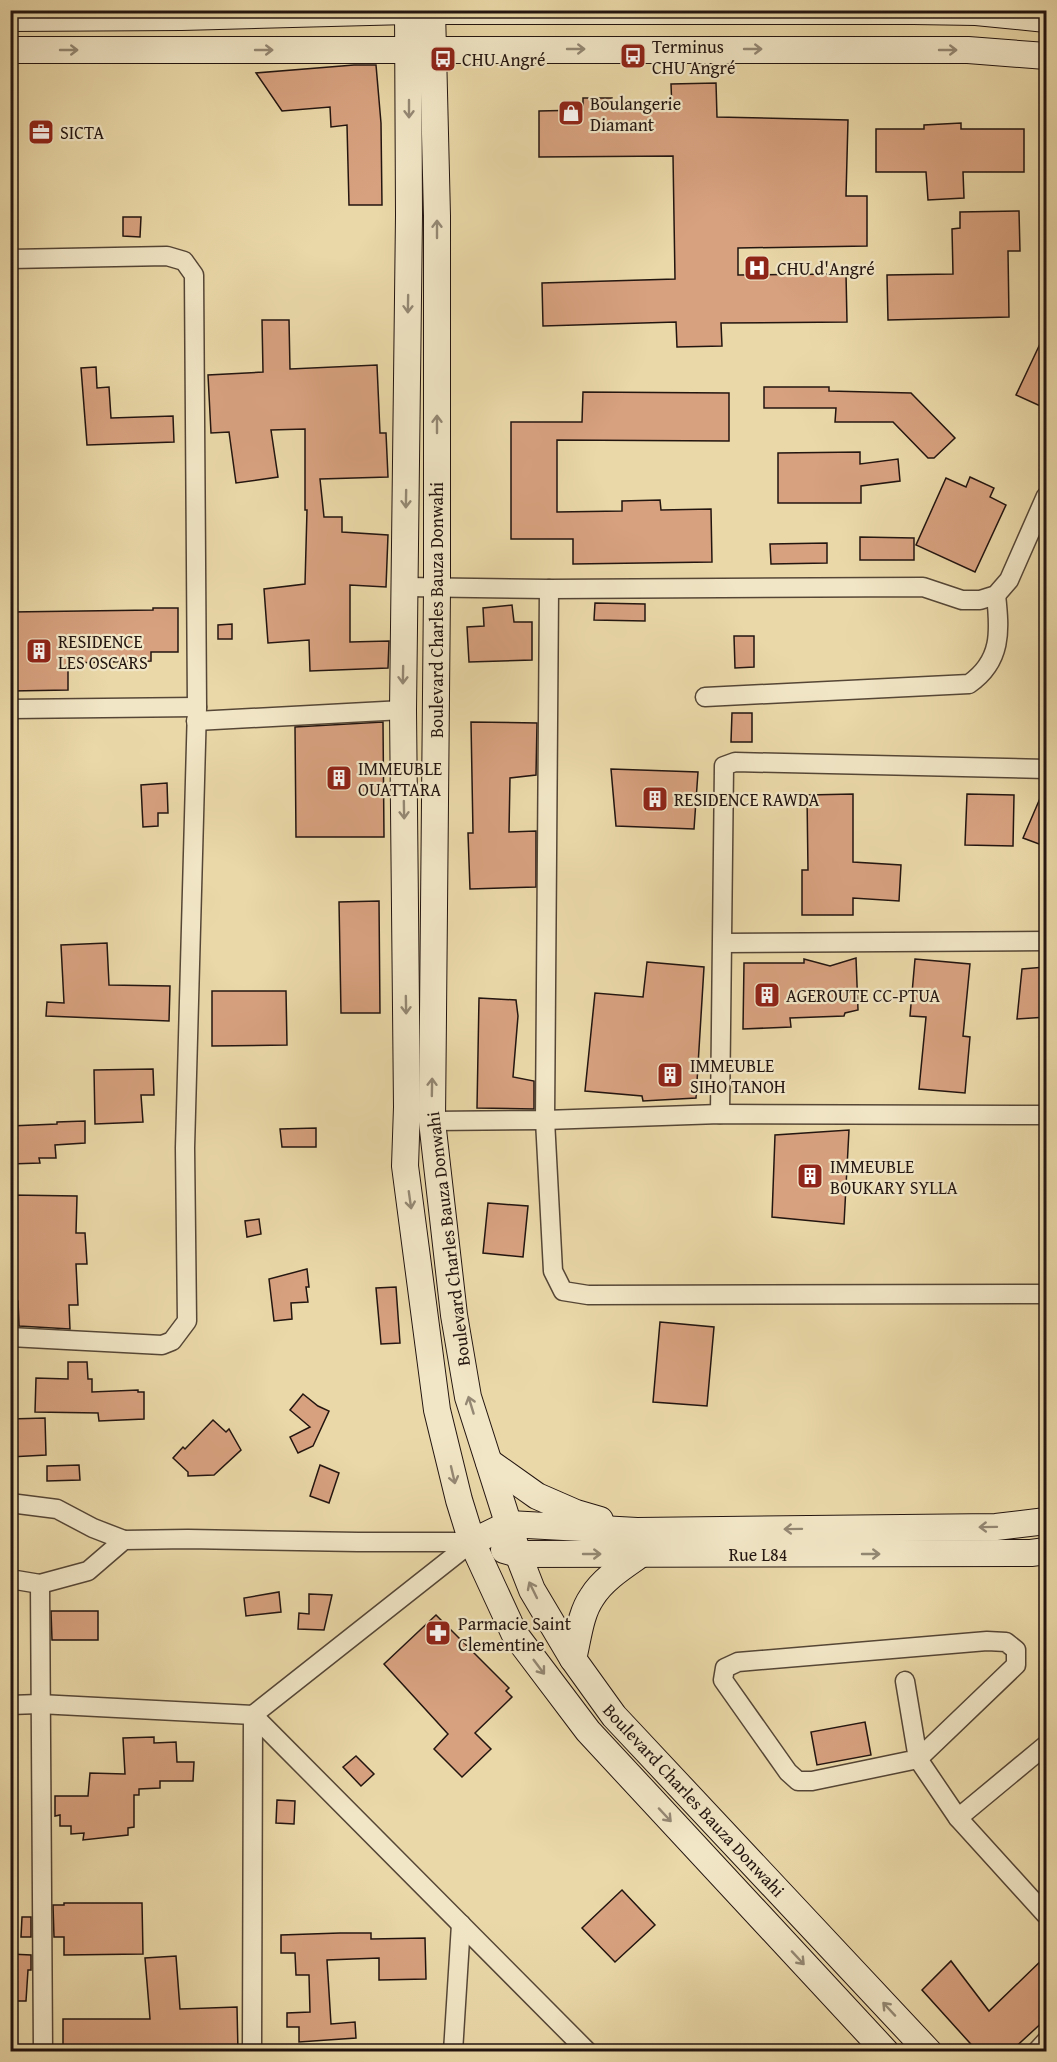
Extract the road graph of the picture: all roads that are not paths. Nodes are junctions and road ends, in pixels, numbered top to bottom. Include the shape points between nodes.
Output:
1 (420, 11) edge
2 (558, 11) edge
3 (913, 11) edge
4 (976, 11) edge
5 (182, 14) edge
6 (10, 18) edge
7 (1047, 20) edge
8 (913, 49) junction
9 (10, 50) edge
10 (421, 50) junction
11 (1047, 56) edge
12 (10, 259) edge
13 (1047, 496) edge
14 (405, 587) junction
15 (437, 588) junction
16 (549, 589) junction
17 (996, 595) junction
18 (705, 697) dead end
19 (10, 709) edge
20 (403, 710) junction
21 (196, 714) junction
22 (1047, 769) edge
23 (1047, 941) edge
24 (723, 944) junction
25 (720, 1114) junction
26 (1047, 1115) edge
27 (545, 1120) junction
28 (432, 1121) junction
29 (1047, 1294) edge
30 (10, 1337) edge
31 (489, 1462) junction
32 (10, 1503) edge
33 (1047, 1521) edge
34 (509, 1524) junction
35 (124, 1540) junction
36 (472, 1542) junction
37 (639, 1542) junction
38 (1047, 1551) edge
39 (518, 1554) junction
40 (10, 1579) edge
41 (40, 1584) junction
42 (573, 1659) junction
43 (905, 1681) dead end
44 (39, 1704) junction
45 (10, 1705) edge
46 (254, 1715) junction
47 (1047, 1745) edge
48 (918, 1759) junction
49 (958, 1818) junction
50 (1047, 1915) edge
51 (461, 1924) junction
52 (1047, 2041) edge
53 (43, 2052) edge
54 (252, 2052) edge
55 (453, 2052) edge
56 (588, 2052) edge
57 (886, 2052) edge
58 (929, 2052) edge
59 (1036, 2052) edge

1 - 2 main road
1 - 5 main road
1 - 10 main road
2 - 3 main road
3 - 4 main road
3 - 8 main road
4 - 7 main road
5 - 6 main road
10 -> 8 main road
8 -> 11 main road
9 -> 10 main road
10 -> 14 main road, Boulevard Charles Bauza Donwahi
15 -> 10 main road, Boulevard Charles Bauza Donwahi via 437,216
12 - 21 street via 166,256 184,261 194,275
13 - 17 street via 1009,580
14 - 15 street
14 -> 20 main road, Boulevard Charles Bauza Donwahi
15 - 16 street
28 -> 15 main road, Boulevard Charles Bauza Donwahi
16 - 17 street via 923,587 962,600
16 - 27 street
17 - 18 street via 999,638 995,652 978,678 969,684
19 - 21 street
20 - 21 street
20 -> 36 main road, Boulevard Charles Bauza Donwahi via 405,1166 437,1410
21 - 30 street via 185,1148 187,1321 172,1341 162,1345
22 - 24 street via 735,762 724,766
23 - 24 street
24 - 25 street
25 - 26 street
25 - 27 street
27 - 28 street
27 - 29 street via 553,1271 563,1291 588,1295
31 -> 28 main road, Boulevard Charles Bauza Donwahi via 468,1397 454,1315
31 - 34 main road, Boulevard Charles Bauza Donwahi
31 - 37 main road via 537,1496
32 - 35 street via 57,1509
33 -> 37 main road via 996,1527
34 - 36 main road
34 - 37 main road
34 - 39 main road, Boulevard Charles Bauza Donwahi
35 - 36 street
35 - 41 street via 88,1571
36 - 39 main road, Rue L84
36 - 46 street
36 -> 57 main road, Boulevard Charles Bauza Donwahi via 514,1633 588,1731
37 -> 38 main road, Rue L84
39 -> 37 main road, Rue L84
37 - 42 main road via 592,1597 583,1616
42 -> 39 main road, Boulevard Charles Bauza Donwahi via 532,1590
40 - 41 street
41 - 44 street
58 -> 42 main road, Boulevard Charles Bauza Donwahi via 614,1716
43 - 48 street
44 - 45 street
44 - 46 street
44 - 53 street
46 - 51 street
46 - 54 street
47 - 49 street
48 - 48 street via 798,1781 723,1680 726,1668 738,1662 987,1641 1006,1642 1016,1650 1016,1665
48 - 49 street
49 - 50 street
51 - 55 street
51 - 56 street
52 - 59 street

